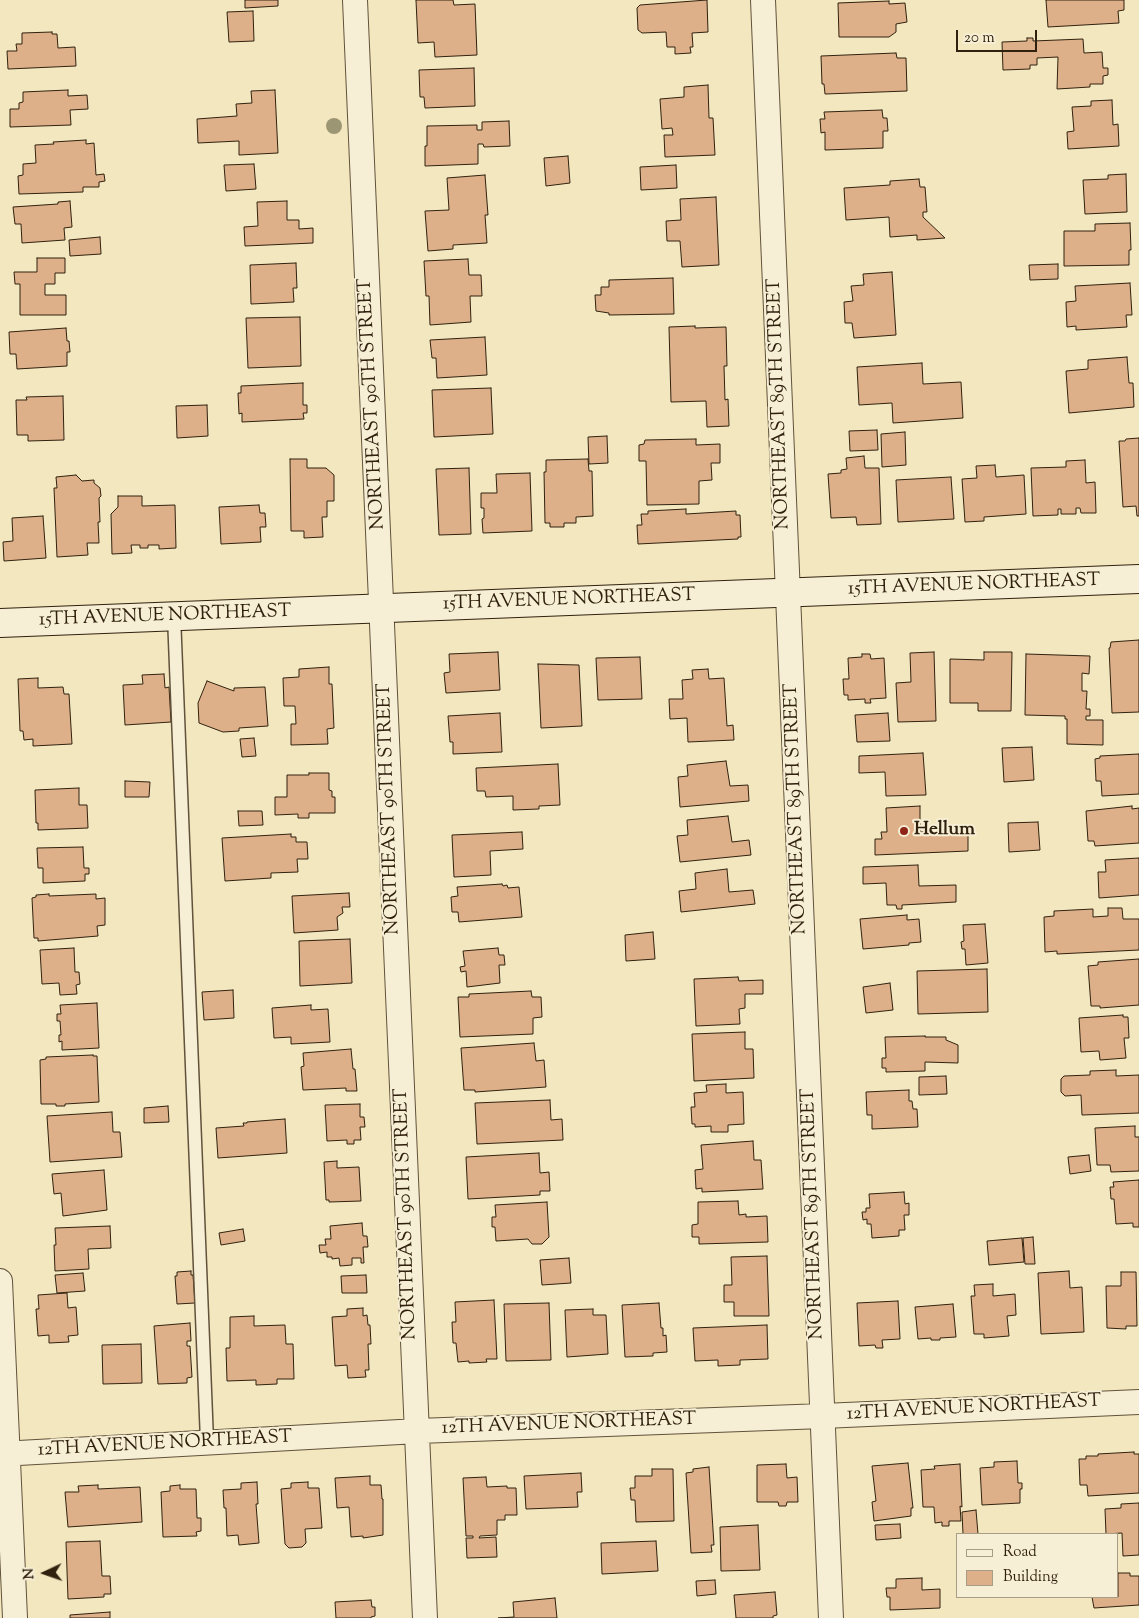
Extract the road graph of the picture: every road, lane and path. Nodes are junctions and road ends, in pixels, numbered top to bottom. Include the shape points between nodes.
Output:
1 (354, 0) edge
2 (763, 0) edge
3 (1139, 579) edge
4 (788, 593) junction
5 (382, 608) junction
6 (174, 616) junction
7 (0, 623) edge
8 (0, 1282) edge
9 (1139, 1402) edge
10 (823, 1416) junction
11 (418, 1431) junction
12 (207, 1441) junction
13 (4, 1453) edge
14 (15, 1618) edge
15 (425, 1618) edge
16 (831, 1618) edge

1 - 5 street, NORTHEAST 90TH STREET
2 - 4 street, NORTHEAST 89TH STREET
3 - 4 street, 15TH AVENUE NORTHEAST
4 - 5 street, 15TH AVENUE NORTHEAST
4 - 10 street, NORTHEAST 89TH STREET
5 - 6 street, 15TH AVENUE NORTHEAST
5 - 11 street, NORTHEAST 90TH STREET
6 - 7 street, 15TH AVENUE NORTHEAST
6 - 12 lane
8 - 13 street
9 - 10 street, 12TH AVENUE NORTHEAST
10 - 11 street, 12TH AVENUE NORTHEAST
10 - 16 street, NORTHEAST 89TH STREET
11 - 12 street, 12TH AVENUE NORTHEAST
11 - 15 street, NORTHEAST 90TH STREET
12 - 13 street, 12TH AVENUE NORTHEAST
13 - 14 street

